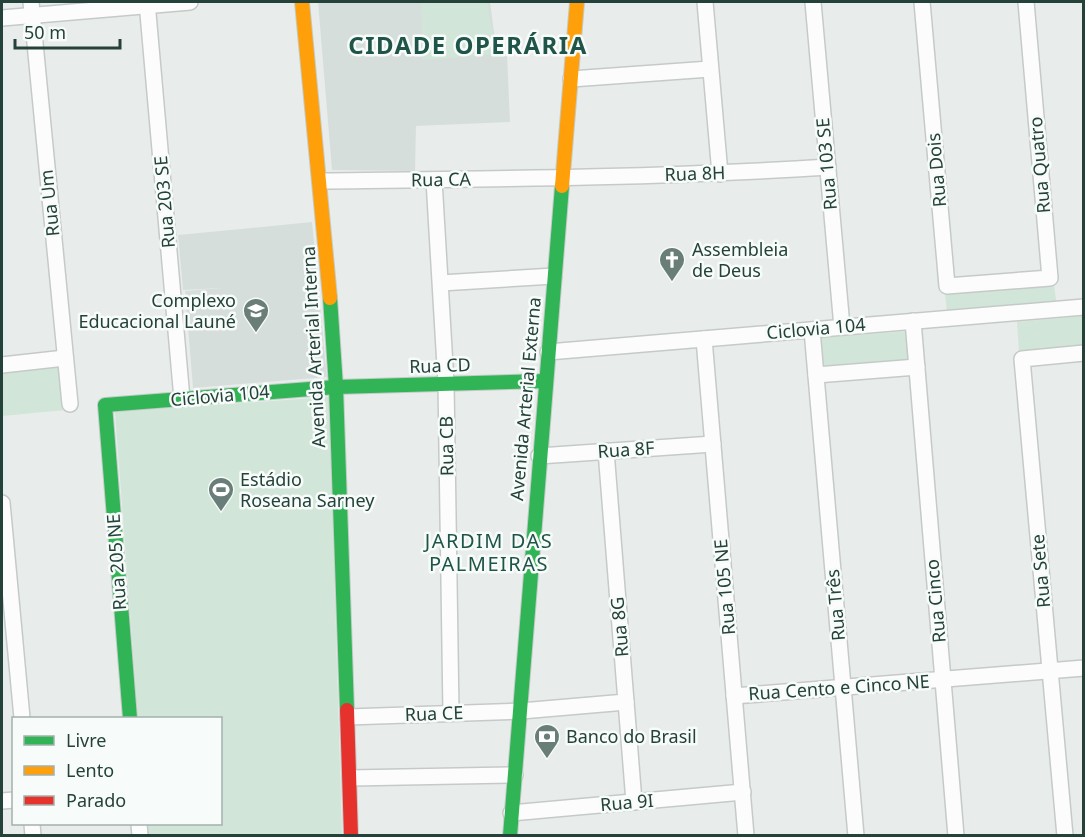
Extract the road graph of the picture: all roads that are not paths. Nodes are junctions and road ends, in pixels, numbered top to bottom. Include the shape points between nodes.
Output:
1 (190, 2) edge
2 (302, 2) edge
3 (577, 2) edge
4 (705, 2) edge
5 (813, 2) edge
6 (922, 2) edge
7 (1026, 2) edge
8 (147, 3) edge
9 (31, 8) edge
10 (2, 18) edge
11 (711, 69) junction
12 (571, 79) junction
13 (828, 166) junction
14 (720, 174) junction
15 (562, 178) junction
16 (434, 180) junction
17 (320, 181) junction
18 (554, 276) junction
19 (999, 282) joint
20 (441, 284) junction
21 (1083, 307) edge
22 (913, 321) junction
23 (842, 327) junction
24 (812, 330) junction
25 (704, 339) junction
26 (548, 352) junction
27 (1078, 354) edge
28 (65, 358) junction
29 (2, 365) edge
30 (917, 367) junction
31 (816, 375) junction
32 (546, 381) junction
33 (446, 383) junction
34 (336, 387) junction
35 (182, 399) junction
36 (70, 404) dead end
37 (105, 405) joint
38 (713, 444) junction
39 (606, 452) junction
40 (539, 456) junction
41 (2, 504) edge
42 (1083, 668) edge
43 (1050, 670) junction
44 (943, 680) junction
45 (843, 687) junction
46 (734, 696) junction
47 (626, 702) junction
48 (521, 711) junction
49 (451, 713) junction
50 (22, 717) edge
51 (130, 717) edge
52 (348, 717) junction
53 (515, 776) junction
54 (350, 777) junction
55 (743, 792) junction
56 (634, 802) junction
57 (511, 813) junction
58 (351, 836) edge
59 (510, 836) edge
60 (746, 836) edge
61 (856, 836) edge
62 (956, 836) edge
63 (1065, 836) edge

1 - 8 street
2 - 17 main road, Avenida Arterial Interna
3 - 12 main road, Avenida Arterial Externa
4 - 11 street
5 - 13 street, Rua 103 SE
6 - 19 street, Rua Dois via 947,286
7 - 19 street, Rua Quatro via 1050,278
8 - 9 street via 94,10
8 - 35 street, Rua 203 SE
9 - 10 street
9 - 28 street, Rua Um
11 - 12 street
11 - 14 street
12 - 15 main road, Avenida Arterial Externa
13 - 14 street, Rua 8H
13 - 23 street, Rua 103 SE
14 - 15 street, Rua 8H
15 - 16 street, Rua CA
15 - 18 main road, Avenida Arterial Externa
16 - 17 street, Rua CA
16 - 20 street, Rua CB
17 - 34 main road, Avenida Arterial Interna
18 - 20 street
18 - 26 main road, Avenida Arterial Externa
20 - 33 street, Rua CB
21 - 22 street, Ciclovia 104
22 - 23 street, Ciclovia 104
22 - 30 street, Rua Cinco
23 - 24 street, Ciclovia 104
24 - 25 street, Ciclovia 104
24 - 31 street, Rua Três
25 - 26 street, Ciclovia 104
25 - 38 street, Rua 105 NE
26 - 32 main road, Avenida Arterial Externa
27 - 43 street, Rua Sete via 1022,359
28 - 29 street
28 - 36 street, Rua Um
30 - 31 street
30 - 44 street, Rua Cinco
31 - 45 street, Rua Três
32 - 33 main road, Rua CD
32 - 40 main road, Avenida Arterial Externa
33 - 34 main road, Rua CD
33 - 49 street, Rua CB
34 - 35 main road, Ciclovia 104
34 - 52 main road, Avenida Arterial Interna
35 - 37 main road, Ciclovia 104
37 - 51 main road, Rua 205 NE
38 - 39 street, Rua 8F
38 - 46 street, Rua 105 NE
39 - 40 street, Rua 8F
39 - 47 street, Rua 8G
40 - 48 main road, Avenida Arterial Externa
41 - 50 street
42 - 43 street, Rua Cento e Cinco NE
43 - 44 street, Rua Cento e Cinco NE
43 - 63 street, Rua Sete
44 - 45 street, Rua Cento e Cinco NE
44 - 62 street, Rua Cinco
45 - 46 street, Rua Cento e Cinco NE
45 - 61 street, Rua Três
46 - 55 street, Rua 105 NE
47 - 48 street, Rua CE
47 - 56 street, Rua 8G
48 - 49 street, Rua CE
48 - 53 main road, Avenida Arterial Externa
49 - 52 street, Rua CE
52 - 54 main road, Avenida Arterial Interna
53 - 54 street
53 - 57 main road, Avenida Arterial Externa
54 - 58 main road, Avenida Arterial Interna
55 - 56 street, Rua 9I
55 - 60 street, Rua 105 NE
56 - 57 street, Rua 9I
57 - 59 main road, Avenida Arterial Externa

